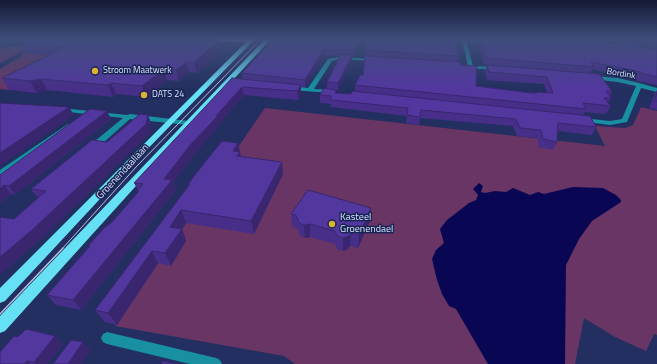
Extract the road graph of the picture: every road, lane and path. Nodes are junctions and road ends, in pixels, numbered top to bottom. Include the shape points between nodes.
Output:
1 (236, 56) edge
2 (252, 56) edge
3 (468, 56) edge
4 (378, 61) edge
5 (463, 66) edge
6 (471, 67) junction
7 (502, 70) edge
8 (586, 77) edge
9 (228, 82) junction
10 (237, 82) edge
11 (639, 85) junction
12 (287, 87) edge
13 (310, 90) junction
14 (657, 90) edge
15 (342, 94) edge
16 (50, 109) edge
17 (88, 111) junction
18 (130, 116) junction
19 (578, 119) edge
20 (171, 121) junction
21 (188, 123) junction
22 (87, 152) edge
23 (0, 174) edge
24 (0, 297) edge
25 (0, 326) edge
26 (107, 338) dead end
27 (216, 364) edge

1 - 20 main road, Groenendaallaan
2 - 9 main road, Groenendaallaan
3 - 6 street
4 - 13 street via 339,58 330,60
5 - 6 street
6 - 7 street
8 - 11 street, Bordink
9 - 10 street
9 - 21 main road, Groenendaallaan
11 - 14 street, Bordink
11 - 19 street via 625,121 610,123
12 - 13 street
13 - 15 street
16 - 17 street
17 - 18 street
17 - 23 street
18 - 20 street
18 - 22 street
20 - 21 street
20 - 24 main road, Groenendaallaan
21 - 25 main road, Groenendaallaan
26 - 27 street

